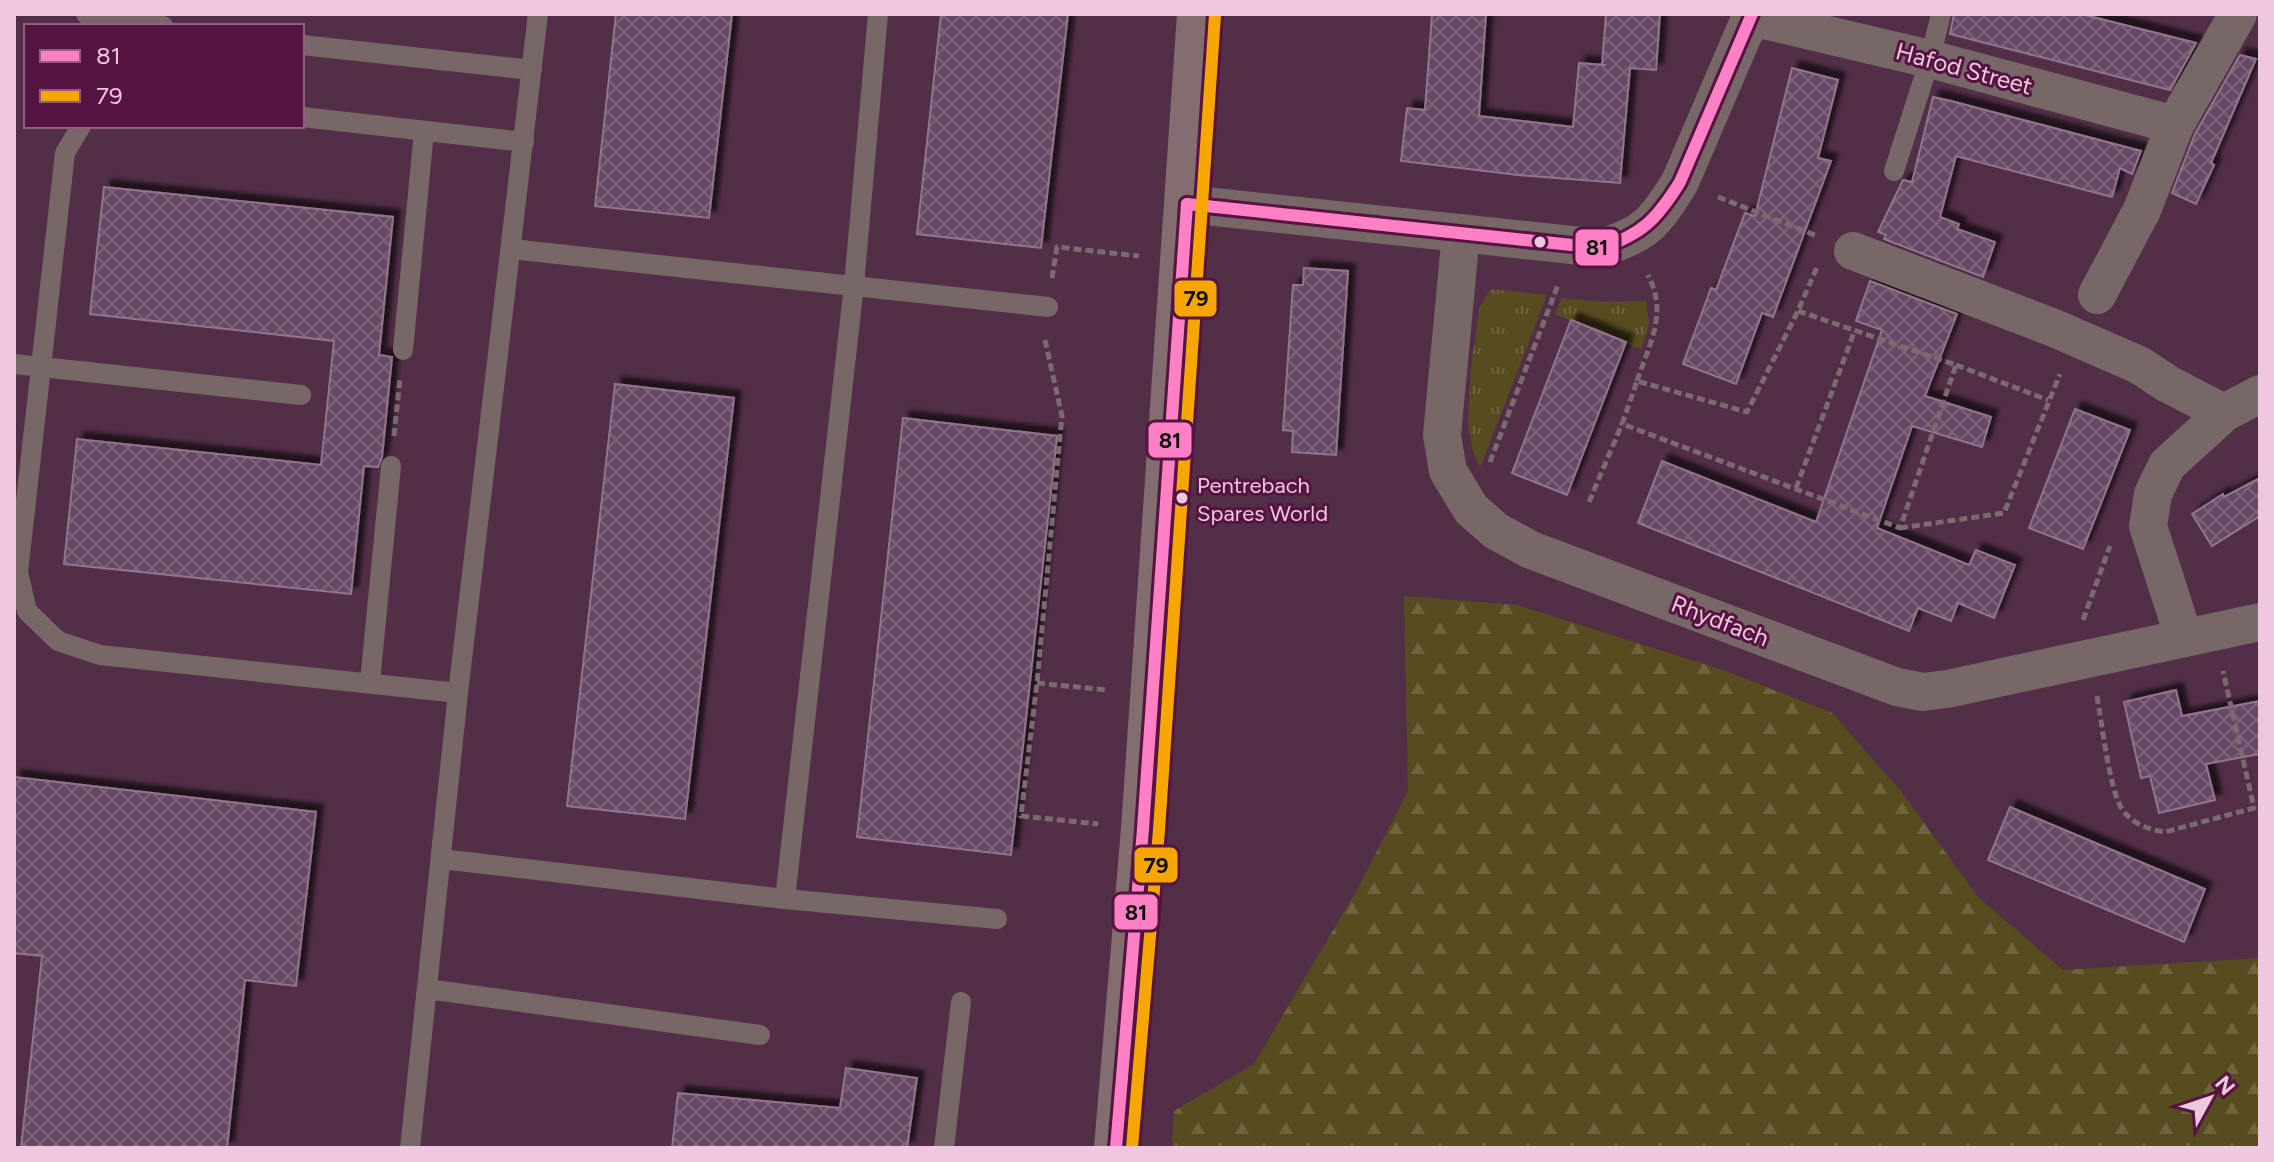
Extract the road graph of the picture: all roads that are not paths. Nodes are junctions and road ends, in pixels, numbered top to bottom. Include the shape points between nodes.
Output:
1 (86, 14) edge
2 (538, 14) edge
3 (878, 14) edge
4 (1199, 14) edge
5 (1941, 14) edge
6 (2238, 14) edge
7 (1752, 16) edge
8 (150, 24) edge
9 (304, 45) edge
10 (1930, 59) junction
11 (532, 70) junction
12 (304, 117) edge
13 (2175, 125) junction
14 (80, 128) edge
15 (424, 131) junction
16 (524, 142) junction
17 (1894, 171) dead end
18 (1187, 204) junction
19 (1461, 233) junction
20 (1841, 246) road end
21 (511, 249) junction
22 (854, 285) junction
23 (2097, 295) dead end
24 (1048, 307) road end
25 (403, 350) road end
26 (14, 364) edge
27 (41, 367) junction
28 (2260, 394) edge
29 (301, 395) dead end
30 (2224, 413) junction
31 (391, 466) road end
32 (2260, 622) edge
33 (2199, 634) junction
34 (370, 682) junction
35 (458, 693) junction
36 (441, 859) junction
37 (785, 899) junction
38 (997, 919) dead end
39 (427, 989) junction
40 (961, 1002) dead end
41 (760, 1035) dead end
42 (410, 1148) edge
43 (944, 1148) edge
44 (1116, 1148) edge

1 - 8 lane
2 - 11 lane
3 - 22 lane
4 - 18 main road
5 - 10 lane
6 - 13 street
7 - 10 street, Hafod Street
7 - 19 street via 1680,182 1648,226 1627,241 1600,248
9 - 11 lane
10 - 13 street, Hafod Street
10 - 17 lane
11 - 16 lane
12 - 15 lane
13 - 23 street via 2142,210
14 - 27 lane via 65,153
15 - 16 lane
15 - 25 lane
16 - 21 lane
18 - 19 street
18 - 44 main road
19 - 33 street, Rhydfach via 1442,435 1448,471 1471,509 1496,531 1531,550 1897,687 1923,692
20 - 30 street via 2139,365
21 - 22 lane
21 - 35 lane
22 - 24 lane
22 - 37 lane
26 - 27 lane
27 - 29 lane
27 - 34 lane via 18,572 27,611 58,641 100,655
28 - 30 street
30 - 33 street via 2167,465 2153,494 2148,526
31 - 34 lane
32 - 33 street, Rhydfach
34 - 35 lane
35 - 36 lane
36 - 37 lane
36 - 39 lane
37 - 38 lane
39 - 41 lane
39 - 42 lane
40 - 43 lane

